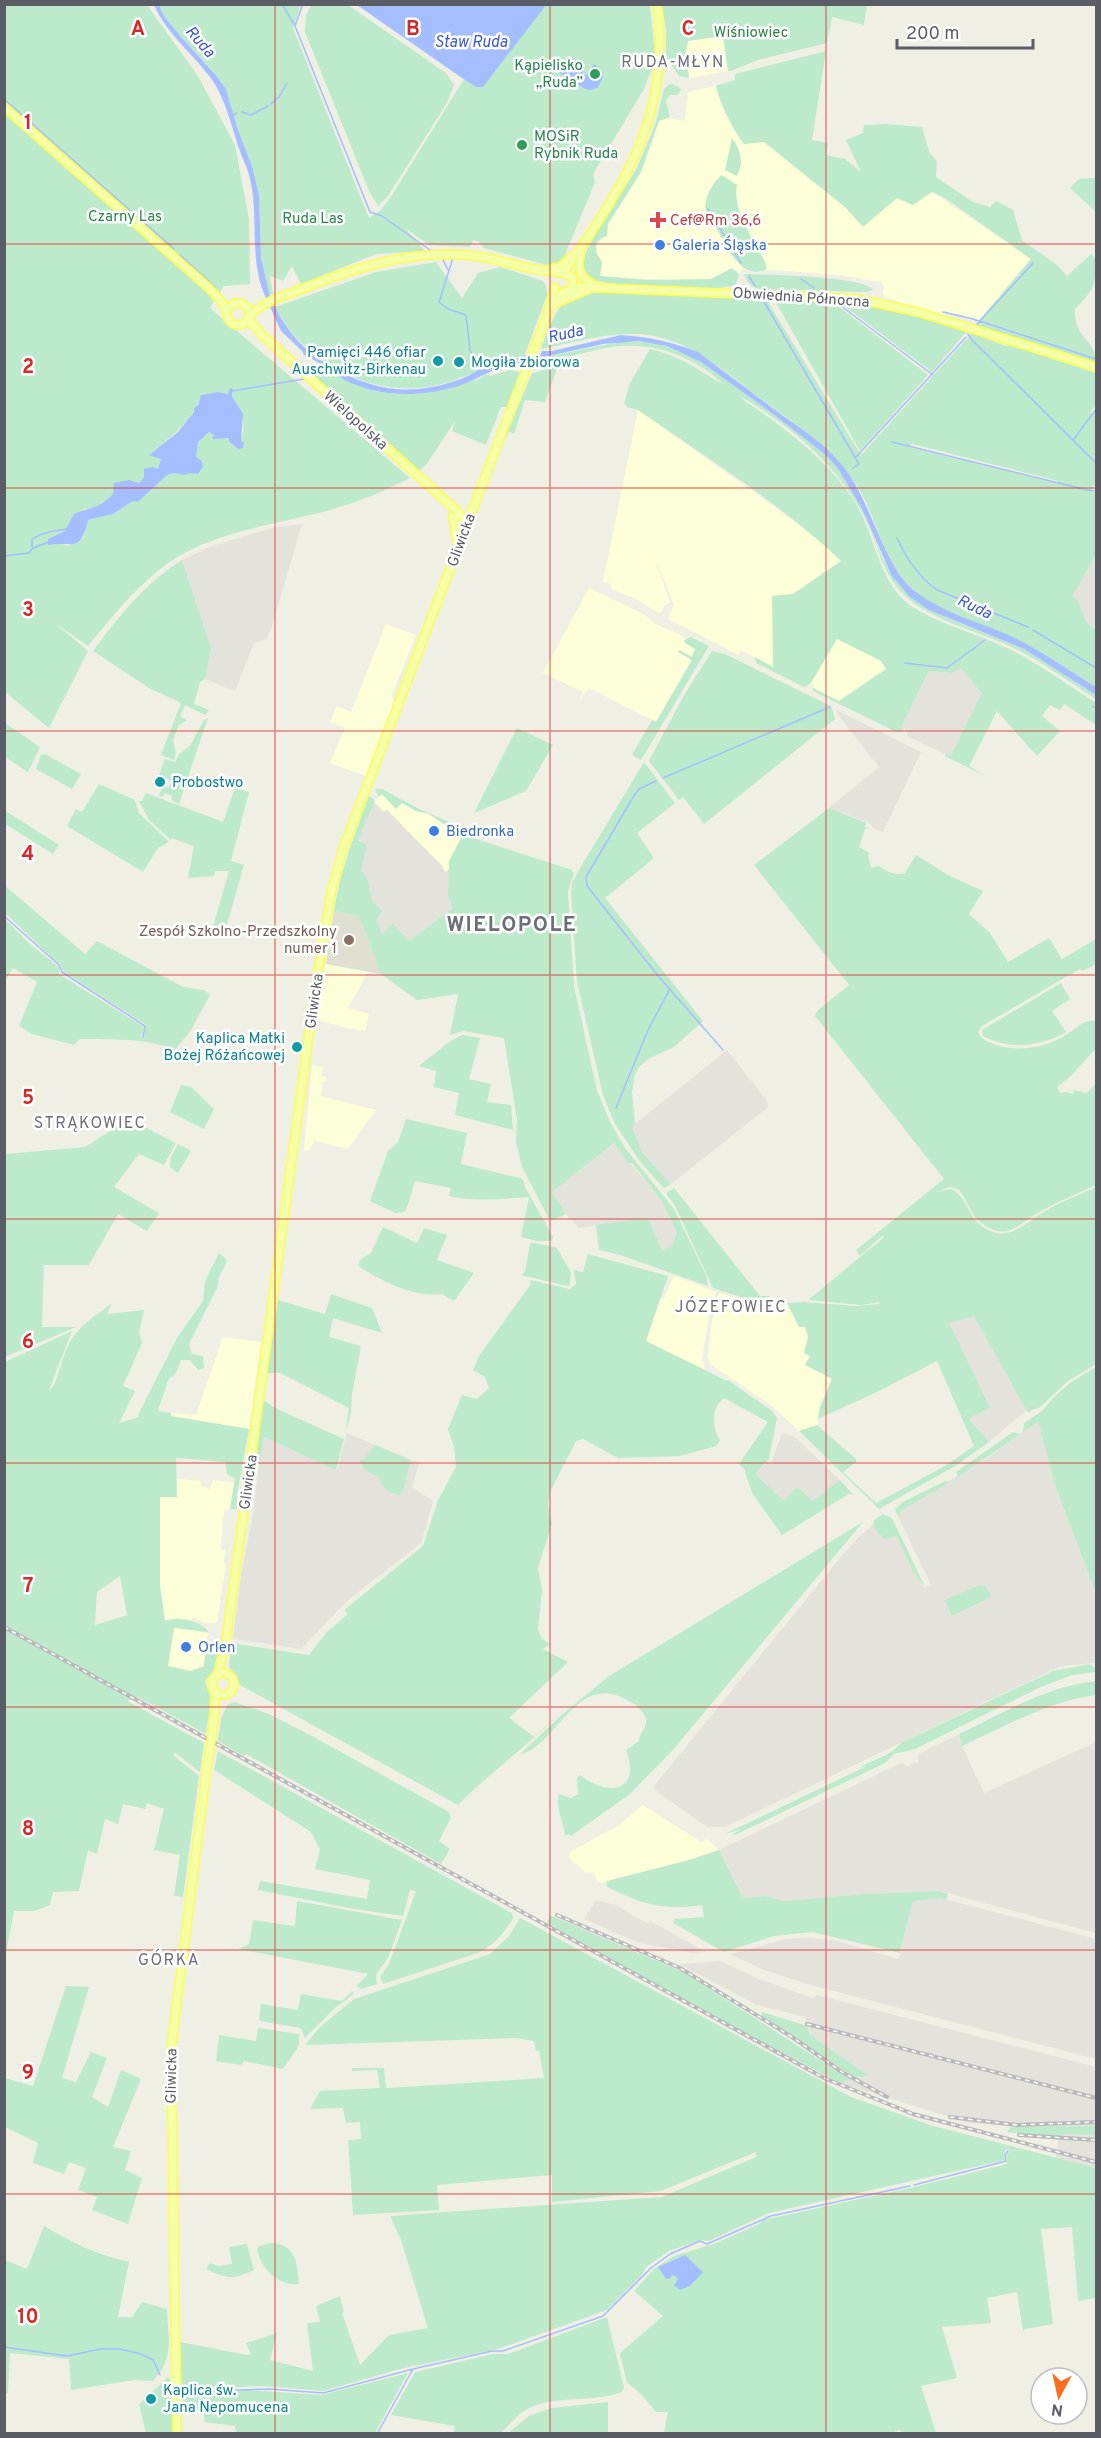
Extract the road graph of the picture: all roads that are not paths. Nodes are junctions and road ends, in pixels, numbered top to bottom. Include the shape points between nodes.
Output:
1 (657, 4) edge
2 (4, 106) edge
3 (582, 248) junction
4 (531, 269) junction
5 (541, 271) junction
6 (561, 273) junction
7 (573, 278) junction
8 (554, 284) junction
9 (572, 288) junction
10 (603, 288) junction
11 (210, 289) junction
12 (563, 292) junction
13 (236, 303) junction
14 (554, 304) junction
15 (244, 305) junction
16 (263, 305) junction
17 (227, 313) junction
18 (547, 315) junction
19 (249, 317) junction
20 (241, 325) junction
21 (263, 336) junction
22 (1096, 368) edge
23 (472, 509) junction
24 (455, 514) junction
25 (467, 524) junction
26 (458, 549) junction
27 (222, 1673) junction
28 (219, 1694) junction
29 (177, 2433) edge

1 - 3 main road via 661,50 651,115 628,172
2 - 11 main road
3 - 5 main road via 561,266
3 - 6 main road
3 - 7 main road
3 - 10 main road via 578,264 581,276
4 - 5 main road
4 - 8 main road
4 - 16 main road via 477,256 417,256 359,268
5 - 6 main road
6 - 7 main road, Obwiednia Północna
6 - 8 main road, Gliwicka
7 - 9 main road
7 - 10 main road, Obwiednia Północna
8 - 12 main road
8 - 18 main road, Gliwicka
9 - 10 main road, Obwiednia Północna
9 - 12 main road
10 - 14 main road via 581,292
10 - 22 main road, Obwiednia Północna via 858,299 918,312
11 - 13 main road via 229,303
11 - 17 main road
12 - 14 main road, Gliwicka
13 - 15 main road
13 - 17 main road
14 - 18 main road, Gliwicka
15 - 16 main road
15 - 19 main road
16 - 19 main road
17 - 20 main road via 230,322
18 - 23 main road, Gliwicka
19 - 20 main road
19 - 21 main road, Wielopolska
20 - 21 main road, Wielopolska
21 - 24 main road, Wielopolska
23 - 24 main road
23 - 25 main road, Gliwicka
24 - 25 main road via 460,523
24 - 26 main road, Wielopolska
25 - 26 main road, Gliwicka
26 - 27 main road, Gliwicka via 343,849 331,893
27 - 28 main road via 211,1683
27 - 28 main road via 233,1679 234,1687 231,1692
28 - 29 main road, Gliwicka, bridge via 171,2055

